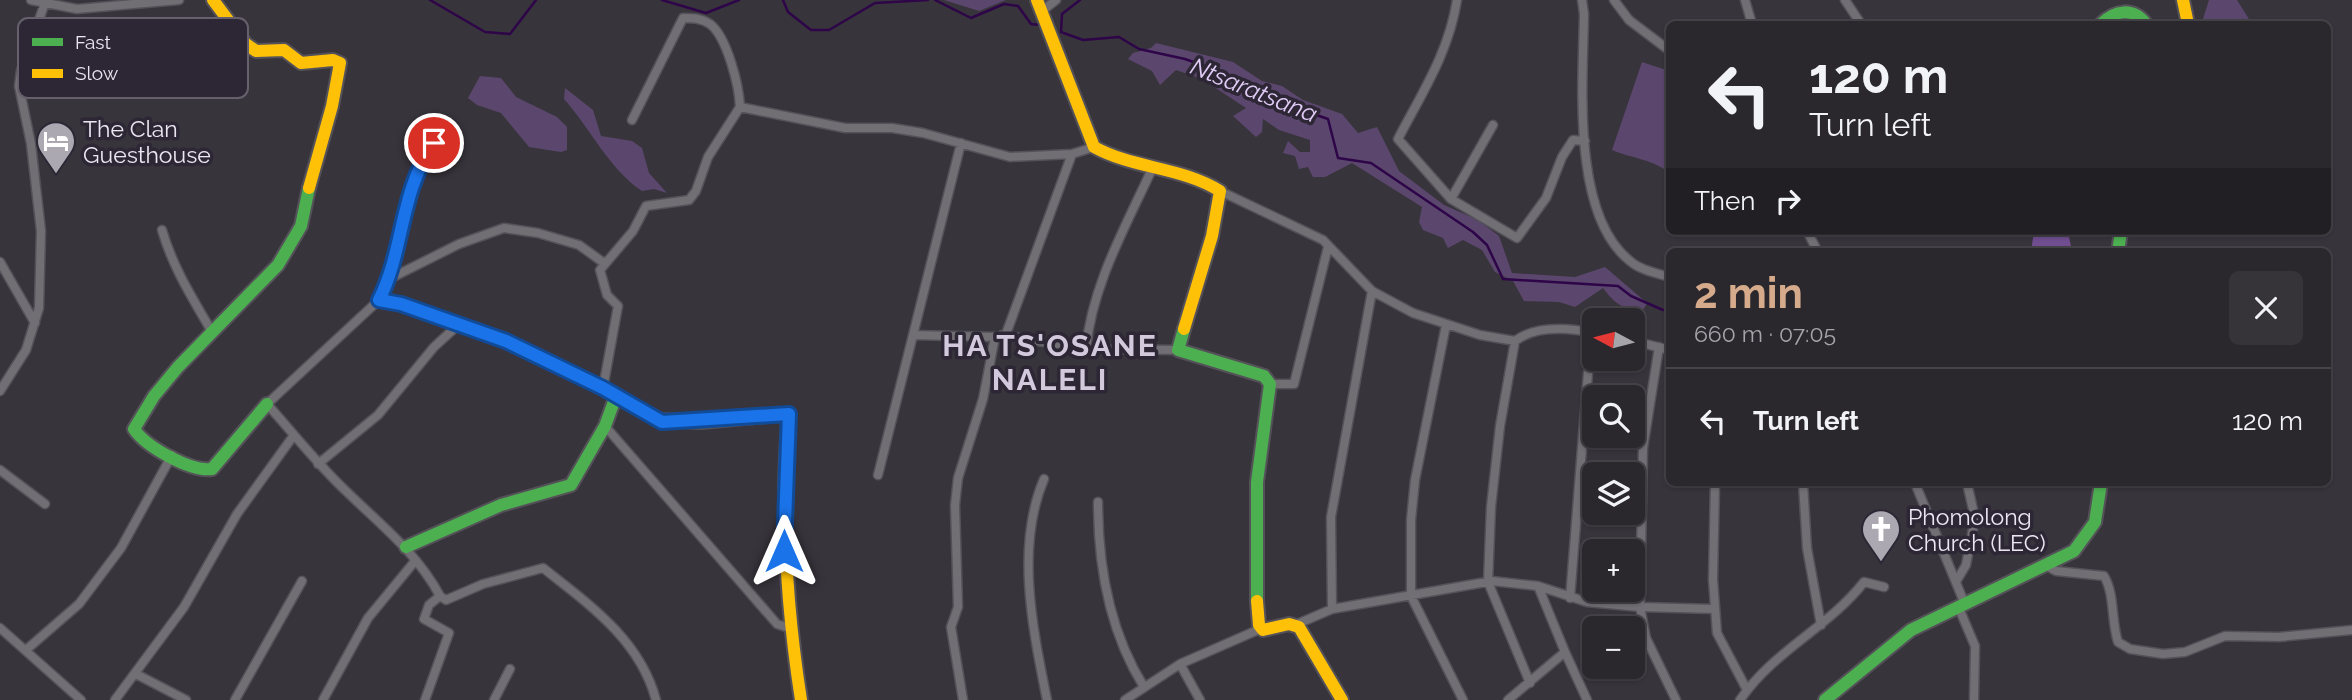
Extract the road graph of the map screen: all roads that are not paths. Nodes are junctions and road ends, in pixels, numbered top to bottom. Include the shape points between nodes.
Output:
1 (31, 0) edge
2 (178, 0) edge
3 (213, 0) edge
4 (1056, 0) edge
5 (1457, 0) edge
6 (1582, 0) edge
7 (1614, 0) edge
8 (1745, 0) edge
9 (1845, 0) edge
10 (2183, 0) edge
11 (45, 2) edge
12 (1039, 6) edge
13 (226, 18) edge
14 (1751, 21) edge
15 (1859, 21) edge
16 (2105, 21) edge
17 (2144, 21) edge
18 (2187, 21) edge
19 (248, 45) edge
20 (1666, 48) edge
21 (21, 98) edge
22 (740, 107) junction
23 (632, 120) dead end
24 (1493, 125) dead end
25 (1585, 141) junction
26 (434, 143) dead end
27 (961, 144) junction
28 (1094, 147) junction
29 (1072, 153) junction
30 (1152, 169) junction
31 (1220, 191) junction
32 (1451, 199) junction
33 (162, 230) dead end
34 (1328, 247) junction
35 (0, 262) edge
36 (604, 263) junction
37 (1666, 275) edge
38 (389, 279) junction
39 (1372, 291) junction
40 (379, 300) junction
41 (35, 323) junction
42 (1446, 325) junction
43 (457, 326) junction
44 (1582, 331) edge
45 (212, 332) junction
46 (1006, 334) junction
47 (913, 335) junction
48 (995, 337) junction
49 (1515, 341) junction
50 (1645, 344) edge
51 (1659, 347) junction
52 (1086, 349) junction
53 (1666, 349) edge
54 (1178, 350) junction
55 (1589, 371) edge
56 (1270, 384) junction
57 (603, 388) junction
58 (0, 391) edge
59 (616, 396) junction
60 (267, 404) junction
61 (605, 426) junction
62 (294, 435) junction
63 (172, 455) junction
64 (318, 464) junction
65 (0, 470) edge
66 (878, 475) dead end
67 (1044, 479) dead end
68 (1715, 486) edge
69 (1803, 486) edge
70 (1916, 486) edge
71 (1968, 486) edge
72 (2101, 486) edge
73 (1098, 502) dead end
74 (45, 503) dead end
75 (406, 547) junction
76 (415, 561) junction
77 (2047, 566) junction
78 (1957, 580) junction
79 (302, 581) dead end
80 (1488, 582) junction
81 (1538, 586) junction
82 (1884, 587) dead end
83 (439, 596) junction
84 (1411, 596) junction
85 (1570, 598) junction
86 (1961, 604) junction
87 (1640, 607) junction
88 (1716, 609) junction
89 (1332, 610) junction
90 (1295, 625) junction
91 (1821, 625) junction
92 (0, 628) edge
93 (789, 628) junction
94 (2351, 628) edge
95 (1260, 629) junction
96 (26, 650) junction
97 (1565, 652) junction
98 (1180, 664) junction
99 (510, 669) dead end
100 (136, 674) junction
101 (1530, 683) junction
102 (1144, 687) junction
103 (1747, 690) junction
104 (168, 696) edge
105 (81, 700) edge
106 (115, 700) edge
107 (186, 700) edge
108 (235, 700) edge
109 (323, 700) edge
110 (425, 700) edge
111 (494, 700) edge
112 (656, 700) edge
113 (801, 700) edge
114 (962, 700) edge
115 (1047, 700) edge
116 (1125, 700) edge
117 (1200, 700) edge
118 (1342, 700) edge
119 (1463, 700) edge
120 (1508, 700) edge
121 (1587, 700) edge
122 (1676, 700) edge
123 (1741, 700) edge
124 (1825, 700) edge
125 (1974, 700) edge

1 - 11 street
2 - 11 street via 78,9
3 - 13 street
4 - 12 street
5 - 32 street via 1444,52 1398,139
6 - 25 street
7 - 20 street via 1629,20
8 - 14 street
9 - 15 street
10 - 18 street
12 - 28 street
16 - 17 street via 2125,11
19 - 45 street via 256,51 285,50 301,63 340,63 301,226 278,265
21 - 41 street via 41,231 41,297
22 - 23 street via 733,65 712,26 699,18 683,18
22 - 27 street via 845,128 892,128
22 - 36 street via 708,157 689,200 646,206 633,231
24 - 32 street
25 - 32 street via 1573,140 1546,198 1517,238
25 - 37 street via 1590,182 1612,240 1630,261
26 - 38 street via 410,188
27 - 29 street via 1010,157
27 - 47 street
28 - 29 street
28 - 30 street
29 - 46 street
30 - 31 street
30 - 52 street via 1101,282
31 - 34 street via 1310,232
31 - 54 street via 1212,236
33 - 45 street via 187,292
34 - 39 street
34 - 56 street via 1294,384
35 - 41 street
36 - 38 street via 579,245 504,228 459,244
36 - 57 street via 602,281 618,306
38 - 40 street
39 - 42 street
39 - 89 street via 1331,517
40 - 43 street
40 - 60 street
41 - 58 street via 26,351
42 - 49 street
42 - 84 street via 1415,480
43 - 57 street via 506,341
43 - 64 street via 378,415
44 - 49 street via 1539,331
45 - 63 street via 178,367 135,425 141,439
46 - 48 street
46 - 52 street
47 - 48 street
47 - 66 street
48 - 114 street via 955,505 958,607 951,627
49 - 80 street via 1498,440
50 - 51 street
51 - 53 street
51 - 87 street via 1643,448
52 - 54 street
54 - 56 street via 1264,376
55 - 85 street
56 - 95 street via 1257,482 1255,581
57 - 59 street
59 - 61 street
59 - 93 street via 662,422 789,414 784,551
60 - 62 street
60 - 63 street via 212,468 204,470
61 - 75 street via 571,485 501,505
61 - 93 street via 777,624
62 - 64 street
62 - 100 street via 237,514 184,607
63 - 96 street via 121,548 79,604
64 - 75 street
65 - 74 street
67 - 115 street via 1033,506 1030,566 1031,610
68 - 88 street
69 - 91 street via 1807,548
70 - 78 street via 1951,575
71 - 78 street via 1975,518 1966,565
72 - 77 street via 2095,522 2081,543
73 - 102 street via 1099,551 1107,598 1132,668
75 - 76 street
76 - 83 street
76 - 109 street via 368,618
77 - 86 street
77 - 94 street via 2105,576 2118,642 2148,654 2185,652 2225,636 2279,638
78 - 86 street
79 - 108 street
80 - 81 street
80 - 84 street
80 - 101 street
81 - 85 street
81 - 97 street
82 - 91 street via 1864,582 1842,609
83 - 110 street via 429,605 424,620 449,634
83 - 112 street via 446,600 483,584 543,568 636,653
84 - 89 street
84 - 119 street
85 - 87 street
86 - 124 street via 1892,643
86 - 125 street via 1975,646
87 - 88 street
87 - 122 street via 1646,638
88 - 103 street via 1717,633
89 - 90 street
90 - 95 street
90 - 118 street
91 - 103 street via 1781,653
92 - 96 street
93 - 113 street
95 - 98 street
96 - 105 street
97 - 101 street
97 - 121 street
98 - 102 street
98 - 117 street
99 - 111 street
100 - 104 street
100 - 106 street
101 - 120 street
102 - 116 street
103 - 123 street
104 - 107 street

